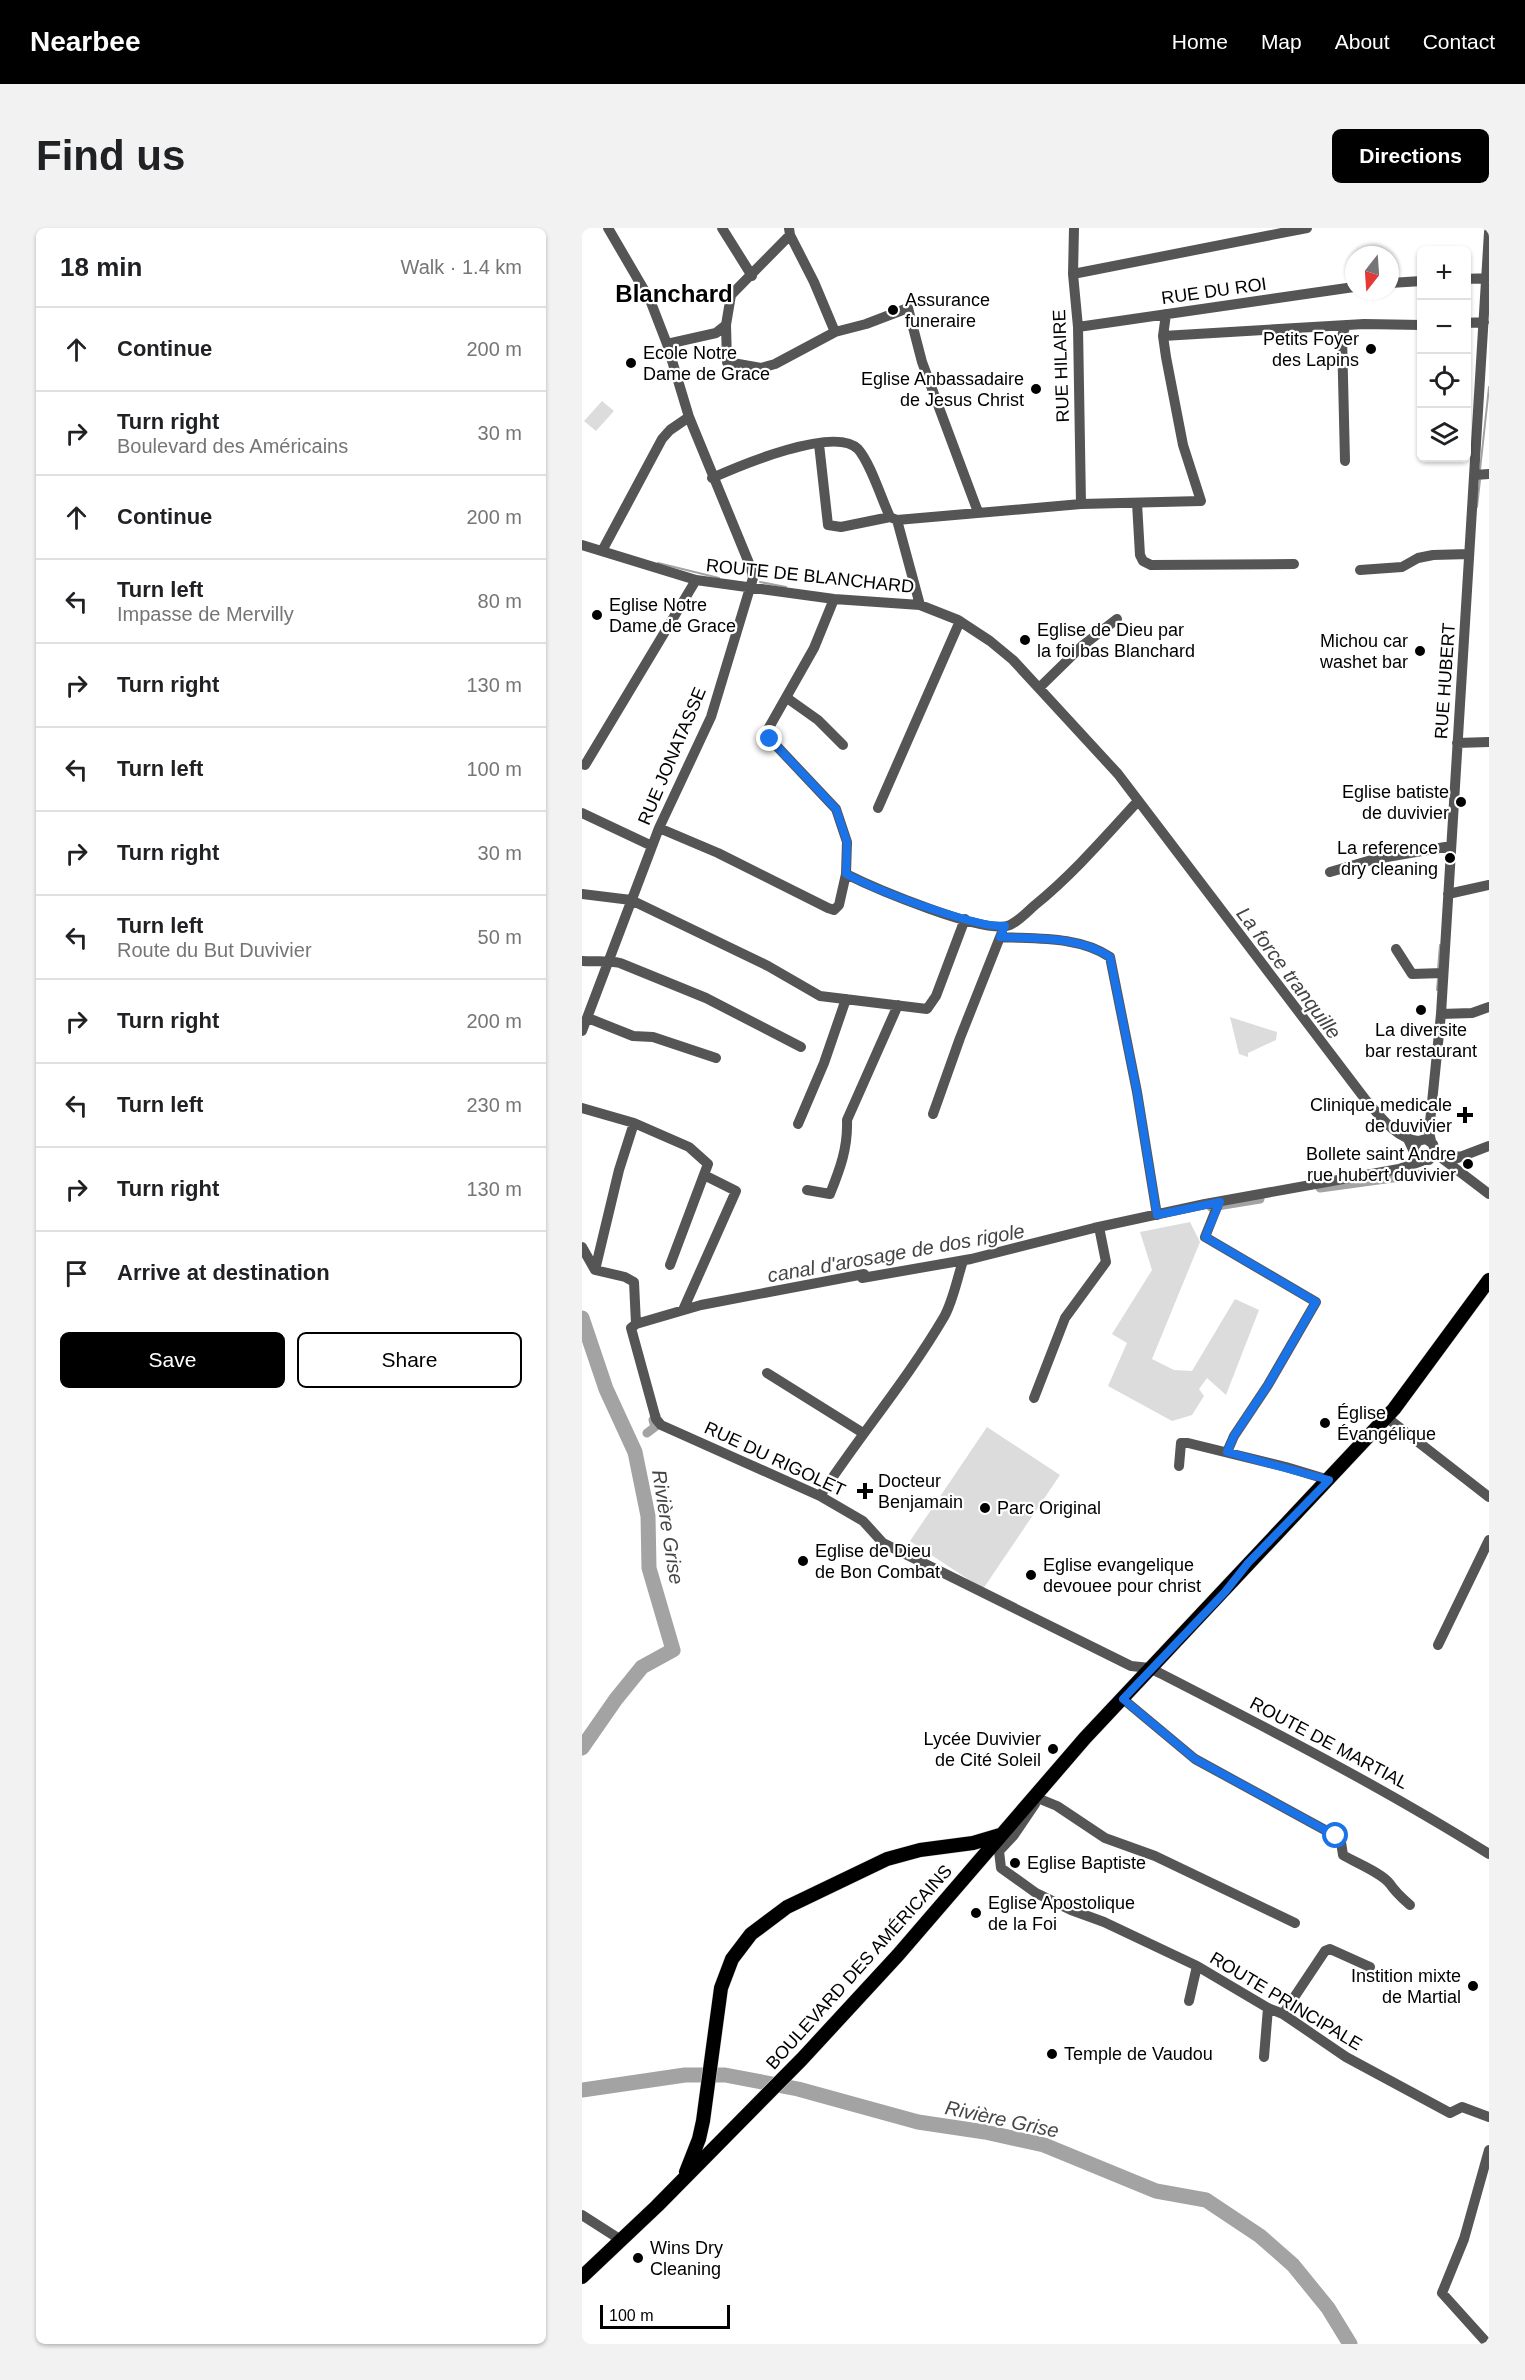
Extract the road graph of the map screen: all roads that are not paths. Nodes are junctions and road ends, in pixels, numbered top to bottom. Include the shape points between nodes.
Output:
1 (608, 228) edge
2 (722, 228) edge
3 (1074, 228) edge
4 (1307, 228) edge
5 (789, 232) edge
6 (1489, 232) edge
7 (1073, 274) junction
8 (752, 276) junction
9 (1487, 278) junction
10 (1471, 279) edge
11 (1417, 281) edge
12 (1399, 282) edge
13 (1345, 288) edge
14 (1166, 314) junction
15 (1484, 322) junction
16 (1471, 323) edge
17 (726, 325) junction
18 (1346, 325) junction
19 (1417, 325) edge
20 (1078, 327) junction
21 (835, 332) junction
22 (1163, 336) junction
23 (667, 344) junction
24 (1484, 371) edge
25 (689, 417) junction
26 (819, 444) junction
27 (1345, 461) dead end
28 (1489, 474) edge
29 (1475, 476) junction
30 (712, 478) junction
31 (1137, 503) junction
32 (1081, 504) junction
33 (978, 512) junction
34 (893, 518) junction
35 (582, 545) edge
36 (602, 550) junction
37 (1469, 555) junction
38 (1294, 564) dead end
39 (1360, 570) dead end
40 (696, 580) junction
41 (749, 589) junction
42 (834, 598) junction
43 (920, 605) junction
44 (1117, 619) dead end
45 (960, 621) junction
46 (1039, 688) junction
47 (787, 698) junction
48 (1489, 742) edge
49 (1457, 743) junction
50 (843, 745) dead end
51 (585, 765) dead end
52 (1138, 801) junction
53 (878, 808) dead end
54 (582, 813) edge
55 (659, 828) junction
56 (652, 846) junction
57 (1451, 846) junction
58 (1330, 872) dead end
59 (846, 874) junction
60 (1489, 885) edge
61 (582, 894) edge
62 (1448, 894) junction
63 (631, 900) junction
64 (966, 919) junction
65 (1002, 931) junction
66 (1396, 949) dead end
67 (582, 960) edge
68 (610, 961) junction
69 (1443, 973) junction
70 (846, 999) junction
71 (898, 1005) junction
72 (1489, 1007) edge
73 (1441, 1014) junction
74 (588, 1018) junction
75 (582, 1031) edge
76 (801, 1047) dead end
77 (716, 1058) dead end
78 (582, 1108) edge
79 (933, 1114) dead end
80 (634, 1123) junction
81 (798, 1124) dead end
82 (1422, 1146) junction
83 (1489, 1146) edge
84 (1445, 1160) junction
85 (704, 1175) junction
86 (807, 1190) dead end
87 (1489, 1194) edge
88 (1220, 1202) junction
89 (1157, 1215) junction
90 (1099, 1227) junction
91 (582, 1247) edge
92 (963, 1261) junction
93 (669, 1265) dead end
94 (595, 1270) junction
95 (1489, 1280) edge
96 (683, 1310) junction
97 (634, 1328) junction
98 (766, 1373) dead end
99 (1034, 1398) dead end
100 (1386, 1417) junction
101 (863, 1433) junction
102 (1227, 1452) junction
103 (1179, 1466) dead end
104 (1329, 1480) junction
105 (820, 1496) junction
106 (1489, 1497) edge
107 (1489, 1540) edge
108 (1438, 1645) dead end
109 (1150, 1668) junction
110 (1123, 1699) junction
111 (1049, 1779) junction
112 (1040, 1799) junction
113 (1000, 1835) junction
114 (1489, 1854) edge
115 (1410, 1905) dead end
116 (1295, 1923) dead end
117 (1197, 1966) junction
118 (1370, 1968) dead end
119 (1189, 2001) dead end
120 (1268, 2008) junction
121 (1283, 2014) junction
122 (1264, 2057) dead end
123 (1489, 2117) edge
124 (1489, 2150) edge
125 (679, 2183) junction
126 (582, 2215) edge
127 (621, 2240) junction
128 (582, 2277) edge
129 (1488, 2344) edge

1 - 23 street, RUE JONATASSE via 650,300
2 - 8 street
3 - 7 street, RUE HILAIRE
4 - 7 street
5 - 8 street
5 - 21 street
6 - 9 street, RUE HUBERT
7 - 20 street, RUE HILAIRE
8 - 17 street via 731,295
9 - 10 street
9 - 15 street, RUE HUBERT
11 - 12 street
13 - 14 street, RUE DU ROI
14 - 20 street, RUE DU ROI
14 - 22 street
15 - 16 street
15 - 24 street, RUE HUBERT
17 - 21 street via 727,362 761,368
17 - 23 street via 716,333
18 - 19 street
18 - 22 street
18 - 27 street via 1342,336
20 - 32 street, RUE HILAIRE
21 - 33 street via 908,309 922,362
22 - 31 street via 1183,445 1201,501
23 - 25 street, RUE JONATASSE
24 - 29 street, RUE HUBERT
25 - 30 street, RUE JONATASSE
25 - 36 street via 663,439
26 - 30 street via 755,459
26 - 34 street via 844,442 859,450
26 - 34 street via 828,525 841,527
28 - 29 street
29 - 37 street, RUE HUBERT
30 - 41 street, RUE JONATASSE via 751,568
31 - 32 street
31 - 38 street via 1140,555 1151,565
32 - 33 street
33 - 34 street
34 - 43 street
35 - 36 street, ROUTE DE BLANCHARD
36 - 40 street, ROUTE DE BLANCHARD
37 - 39 street via 1433,555 1402,567
37 - 49 street, RUE HUBERT
40 - 41 street, ROUTE DE BLANCHARD
40 - 51 street
41 - 42 street, ROUTE DE BLANCHARD
41 - 55 street, RUE JONATASSE via 711,717
42 - 43 street, ROUTE DE BLANCHARD
42 - 47 street via 814,648
43 - 45 street, ROUTE DE BLANCHARD
44 - 46 street
45 - 46 street, ROUTE DE BLANCHARD via 999,649
45 - 53 street
46 - 52 street, ROUTE DE BLANCHARD
47 - 50 street via 831,730
47 - 59 street via 767,735 836,809 847,842
48 - 49 street
49 - 57 street, RUE HUBERT
52 - 65 street via 1059,885
52 - 82 street, ROUTE DE BLANCHARD via 1365,1099 1385,1121
54 - 56 street
55 - 56 street, RUE JONATASSE
55 - 59 street via 834,910 839,905
56 - 63 street, RUE JONATASSE
57 - 58 street via 1375,859
57 - 62 street, RUE HUBERT
59 - 64 street via 930,909
60 - 62 street
61 - 63 street
62 - 69 street, RUE HUBERT
63 - 68 street, RUE JONATASSE
63 - 70 street via 768,966 820,996
64 - 65 street
64 - 71 street via 936,996 927,1009
65 - 79 street
65 - 89 street via 1096,947 1110,957
66 - 69 street via 1412,974
67 - 68 street
68 - 74 street, RUE JONATASSE
68 - 76 street via 706,998
69 - 73 street, RUE HUBERT
70 - 71 street
70 - 81 street
71 - 86 street via 847,1120 844,1161 830,1194
72 - 73 street
73 - 82 street, RUE HUBERT
74 - 75 street, RUE JONATASSE
74 - 77 street via 633,1036 653,1037
78 - 80 street
80 - 85 street via 689,1147 708,1164
80 - 94 street
82 - 84 street
82 - 84 street, ROUTE DE BLANCHARD
82 - 88 street via 1400,1169
83 - 84 street
84 - 87 street, ROUTE DE BLANCHARD
85 - 93 street
85 - 96 street via 736,1191
88 - 89 street
88 - 102 street via 1205,1237 1316,1302
89 - 90 street
90 - 92 street
90 - 99 street via 1106,1262 1065,1318
91 - 94 street
92 - 96 street via 862,1278 864,1274
92 - 101 street via 945,1316
94 - 97 street, RUE DU RIGOLET via 634,1282
95 - 100 main road, BOULEVARD DES AMÉRICAINS
96 - 97 street
97 - 105 street, RUE DU RIGOLET via 656,1419 661,1425
98 - 101 street
100 - 104 main road, BOULEVARD DES AMÉRICAINS
100 - 106 street
101 - 105 street
102 - 103 street via 1181,1443
102 - 104 street
104 - 109 main road, BOULEVARD DES AMÉRICAINS
105 - 109 street, RUE DU RIGOLET via 863,1521 883,1543 1131,1666
107 - 108 street
109 - 110 main road, BOULEVARD DES AMÉRICAINS
109 - 114 street, ROUTE DE MARTIAL via 1325,1757 1431,1816
110 - 111 main road, BOULEVARD DES AMÉRICAINS
110 - 115 street via 1195,1759 1336,1836 1343,1855 1390,1884
111 - 112 street, ROUTE PRINCIPALE
111 - 113 main road, BOULEVARD DES AMÉRICAINS
112 - 116 street via 1105,1838 1155,1856
112 - 117 street, ROUTE PRINCIPALE via 999,1851 1001,1868 1036,1893
113 - 125 main road, BOULEVARD DES AMÉRICAINS via 898,1955
113 - 125 main road via 886,1859 772,1917 751,1934 727,1972 717,2011 703,2121 694,2153
117 - 119 street
117 - 120 street, ROUTE PRINCIPALE
118 - 121 street via 1330,1949
120 - 121 street, ROUTE PRINCIPALE
120 - 122 street
121 - 123 street, ROUTE PRINCIPALE via 1346,2057 1450,2113 1462,2107
124 - 129 street via 1461,2247 1442,2293
125 - 127 main road, BOULEVARD DES AMÉRICAINS
126 - 127 street
127 - 128 main road, BOULEVARD DES AMÉRICAINS

